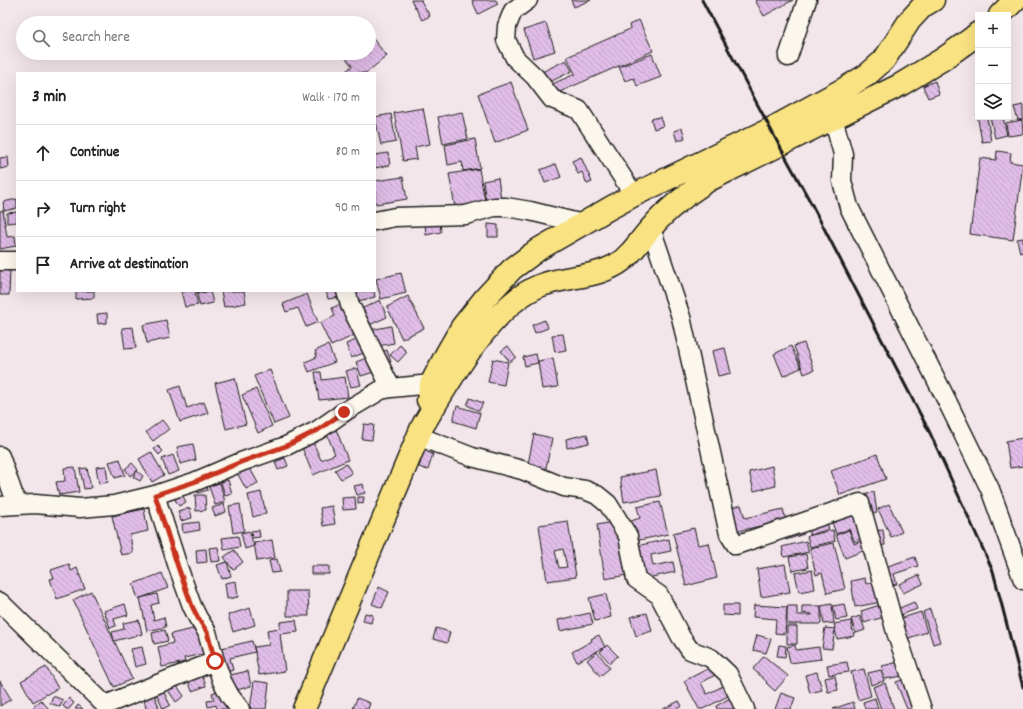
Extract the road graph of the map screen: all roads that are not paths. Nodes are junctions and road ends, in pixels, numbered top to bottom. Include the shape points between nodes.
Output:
1 (528, 0) edge
2 (807, 0) edge
3 (933, 0) edge
4 (1016, 0) edge
5 (1003, 12) edge
6 (975, 36) edge
7 (788, 57) dead end
8 (833, 118) junction
9 (634, 195) junction
10 (376, 215) edge
11 (583, 224) junction
12 (651, 228) junction
13 (0, 261) edge
14 (16, 261) edge
15 (346, 292) edge
16 (431, 384) junction
17 (392, 388) junction
18 (420, 431) junction
19 (0, 456) edge
20 (155, 495) junction
21 (9, 505) edge
22 (1023, 580) edge
23 (0, 602) edge
24 (215, 661) junction
25 (240, 709) edge
26 (304, 709) edge
27 (745, 709) edge
28 (922, 709) edge

1 - 9 street via 513,11 507,26 506,40 515,58 535,77 552,99 579,110
2 - 7 street
3 - 9 highway via 923,6 910,20 884,60 867,75 771,129
4 - 5 highway
6 - 8 highway via 900,85
8 - 12 highway via 709,180 676,203
8 - 22 street via 843,154 842,181 849,207 990,489
9 - 11 highway
10 - 11 street via 395,218 466,215 494,207 530,211
11 - 16 highway via 539,249 512,269 484,298 462,327
12 - 18 highway via 622,261 608,269 539,286 520,297 501,313 463,362
12 - 28 street via 681,317 729,534 736,545 860,503 896,632
13 - 14 street
15 - 17 street via 350,305
16 - 17 street
16 - 18 highway
17 - 20 street via 381,390 318,430 286,446
18 - 26 highway
18 - 27 street via 472,457 522,470 564,487 585,490 608,504 628,536 636,579 659,595 690,650 711,658 728,674
19 - 21 street
20 - 21 street via 114,505 80,508 35,504
20 - 24 street via 192,606 207,632
23 - 24 street via 105,705
24 - 25 street via 222,681

